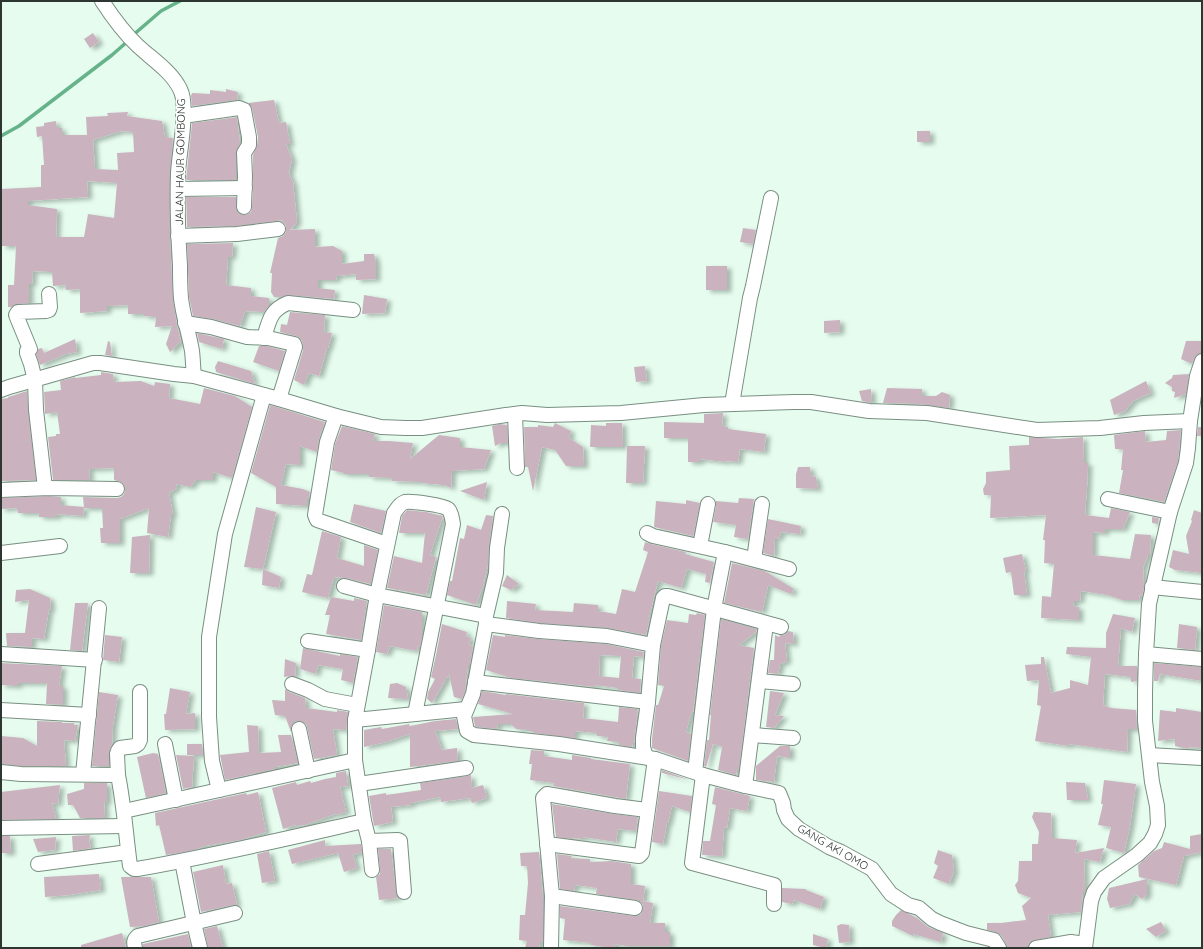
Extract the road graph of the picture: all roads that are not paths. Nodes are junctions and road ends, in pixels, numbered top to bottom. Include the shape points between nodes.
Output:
1 (102, 1) edge
2 (183, 116) junction
3 (245, 188) junction
4 (178, 189) junction
5 (771, 198) dead end
6 (244, 207) dead end
7 (278, 229) dead end
8 (178, 236) junction
9 (49, 294) dead end
10 (352, 310) dead end
11 (185, 323) junction
12 (264, 338) junction
13 (1202, 361) edge
14 (194, 376) junction
15 (35, 380) junction
16 (1, 390) edge
17 (264, 395) junction
18 (279, 399) junction
19 (732, 404) junction
20 (1194, 412) edge
21 (515, 414) junction
22 (336, 416) junction
23 (517, 468) dead end
24 (45, 488) junction
25 (117, 489) dead end
26 (1, 490) edge
27 (1108, 499) dead end
28 (708, 504) dead end
29 (762, 504) dead end
30 (1170, 512) junction
31 (502, 514) dead end
32 (647, 533) dead end
33 (387, 544) junction
34 (60, 546) dead end
35 (700, 546) junction
36 (725, 552) junction
37 (1, 553) edge
38 (754, 560) junction
39 (789, 569) dead end
40 (344, 586) dead end
41 (1152, 587) junction
42 (1202, 592) edge
43 (376, 595) junction
44 (437, 607) junction
45 (99, 608) dead end
46 (714, 609) junction
47 (486, 620) junction
48 (766, 624) junction
49 (781, 627) dead end
50 (308, 641) dead end
51 (653, 645) junction
52 (368, 650) junction
53 (1, 654) edge
54 (1146, 654) junction
55 (1202, 659) edge
56 (95, 660) junction
57 (759, 680) junction
58 (475, 682) junction
59 (292, 684) dead end
60 (793, 684) dead end
61 (140, 692) dead end
62 (648, 702) junction
63 (357, 705) junction
64 (466, 709) junction
65 (1, 710) edge
66 (415, 714) junction
67 (89, 715) junction
68 (355, 720) junction
69 (299, 729) dead end
70 (752, 734) junction
71 (794, 738) dead end
72 (165, 744) dead end
73 (1149, 755) junction
74 (650, 758) junction
75 (1202, 758) edge
76 (355, 760) junction
77 (466, 768) dead end
78 (308, 771) junction
79 (1, 772) edge
80 (699, 773) junction
81 (83, 774) junction
82 (118, 775) junction
83 (359, 784) junction
84 (745, 786) junction
85 (219, 790) junction
86 (176, 800) junction
87 (647, 810) junction
88 (124, 811) junction
89 (364, 821) junction
90 (124, 826) junction
91 (1, 828) edge
92 (369, 842) junction
93 (547, 844) junction
94 (128, 852) junction
95 (182, 862) junction
96 (38, 864) dead end
97 (372, 870) dead end
98 (404, 892) dead end
99 (552, 896) junction
100 (774, 904) dead end
101 (635, 908) dead end
102 (235, 913) dead end
103 (194, 923) junction
104 (1085, 946) edge
105 (136, 948) edge
106 (200, 948) edge
107 (551, 948) edge
108 (999, 948) edge
109 (1036, 948) edge

1 - 2 street, JALAN HAUR GOMBONG via 116,23 137,46 160,65 181,90
2 - 3 street via 239,108 244,110 249,137 249,146 244,153
2 - 4 street, JALAN HAUR GOMBONG
3 - 4 street
3 - 6 street
4 - 8 street, JALAN HAUR GOMBONG
5 - 19 street via 750,298
7 - 8 street via 237,234
8 - 11 street, JALAN HAUR GOMBONG
9 - 15 street via 49,310 16,314 30,348 27,353
10 - 12 street via 288,303 272,314
11 - 12 street via 212,327 247,337
11 - 14 street, JALAN HAUR GOMBONG via 192,351
12 - 18 street via 295,346
13 - 20 street via 1197,376
14 - 15 street via 93,363
14 - 17 street
15 - 16 street
15 - 24 street
17 - 18 street
17 - 85 street via 225,534 209,637 209,717 212,761
18 - 22 street
19 - 20 street via 811,402 869,411 927,413 1037,430 1100,428 1144,423
19 - 21 street via 704,404 621,413
20 - 30 street via 1186,463
21 - 22 street via 414,428 381,427
21 - 23 street
22 - 33 street via 327,442 315,515 317,520
24 - 25 street
24 - 26 street
27 - 30 street
28 - 35 street
29 - 38 street
30 - 41 street
31 - 47 street via 496,574
32 - 35 street
33 - 43 street
33 - 44 street via 394,513 399,505 405,502 444,507 452,514 453,524
34 - 37 street
35 - 36 street
36 - 38 street
36 - 46 street
38 - 39 street
40 - 43 street
41 - 42 street
41 - 54 street
43 - 44 street
43 - 52 street
44 - 47 street
44 - 66 street
45 - 56 street
46 - 48 street
46 - 51 street via 665,596
46 - 80 street
47 - 51 street via 539,630 607,636
47 - 58 street
48 - 49 street
48 - 57 street
50 - 52 street
51 - 62 street
52 - 63 street
53 - 56 street
54 - 55 street
54 - 73 street via 1145,721
56 - 67 street
57 - 60 street
57 - 70 street
58 - 62 street
58 - 64 street
59 - 63 street via 325,699
61 - 82 street via 140,740 135,746 120,748 118,751
62 - 74 street via 643,747
63 - 68 street
64 - 66 street
64 - 74 street via 465,725 467,731 474,735 559,744
65 - 67 street
66 - 68 street
67 - 81 street
68 - 76 street
69 - 78 street
70 - 71 street
70 - 84 street
72 - 86 street
73 - 75 street
73 - 104 street via 1158,825 1150,843 1104,878 1094,892
74 - 80 street
74 - 87 street
76 - 78 street
76 - 83 street
77 - 83 street
78 - 85 street
79 - 81 street
80 - 84 street
80 - 100 street via 692,863 774,886
81 - 82 street
82 - 88 street
83 - 89 street
84 - 108 street, GANG AKI OMO via 779,793 788,819 799,829 872,869 891,894 908,905 919,908 932,919 994,940
85 - 86 street
86 - 88 street
87 - 93 street via 642,853 639,856
87 - 93 street via 547,794 543,798
88 - 90 street
89 - 92 street
89 - 95 street
90 - 91 street
90 - 94 street
92 - 97 street
92 - 98 street via 400,841
93 - 99 street
94 - 95 street via 130,866 134,869
94 - 96 street
95 - 103 street
99 - 101 street
99 - 107 street
102 - 103 street
103 - 105 street via 138,936 134,942
103 - 106 street
104 - 109 street via 1071,942

